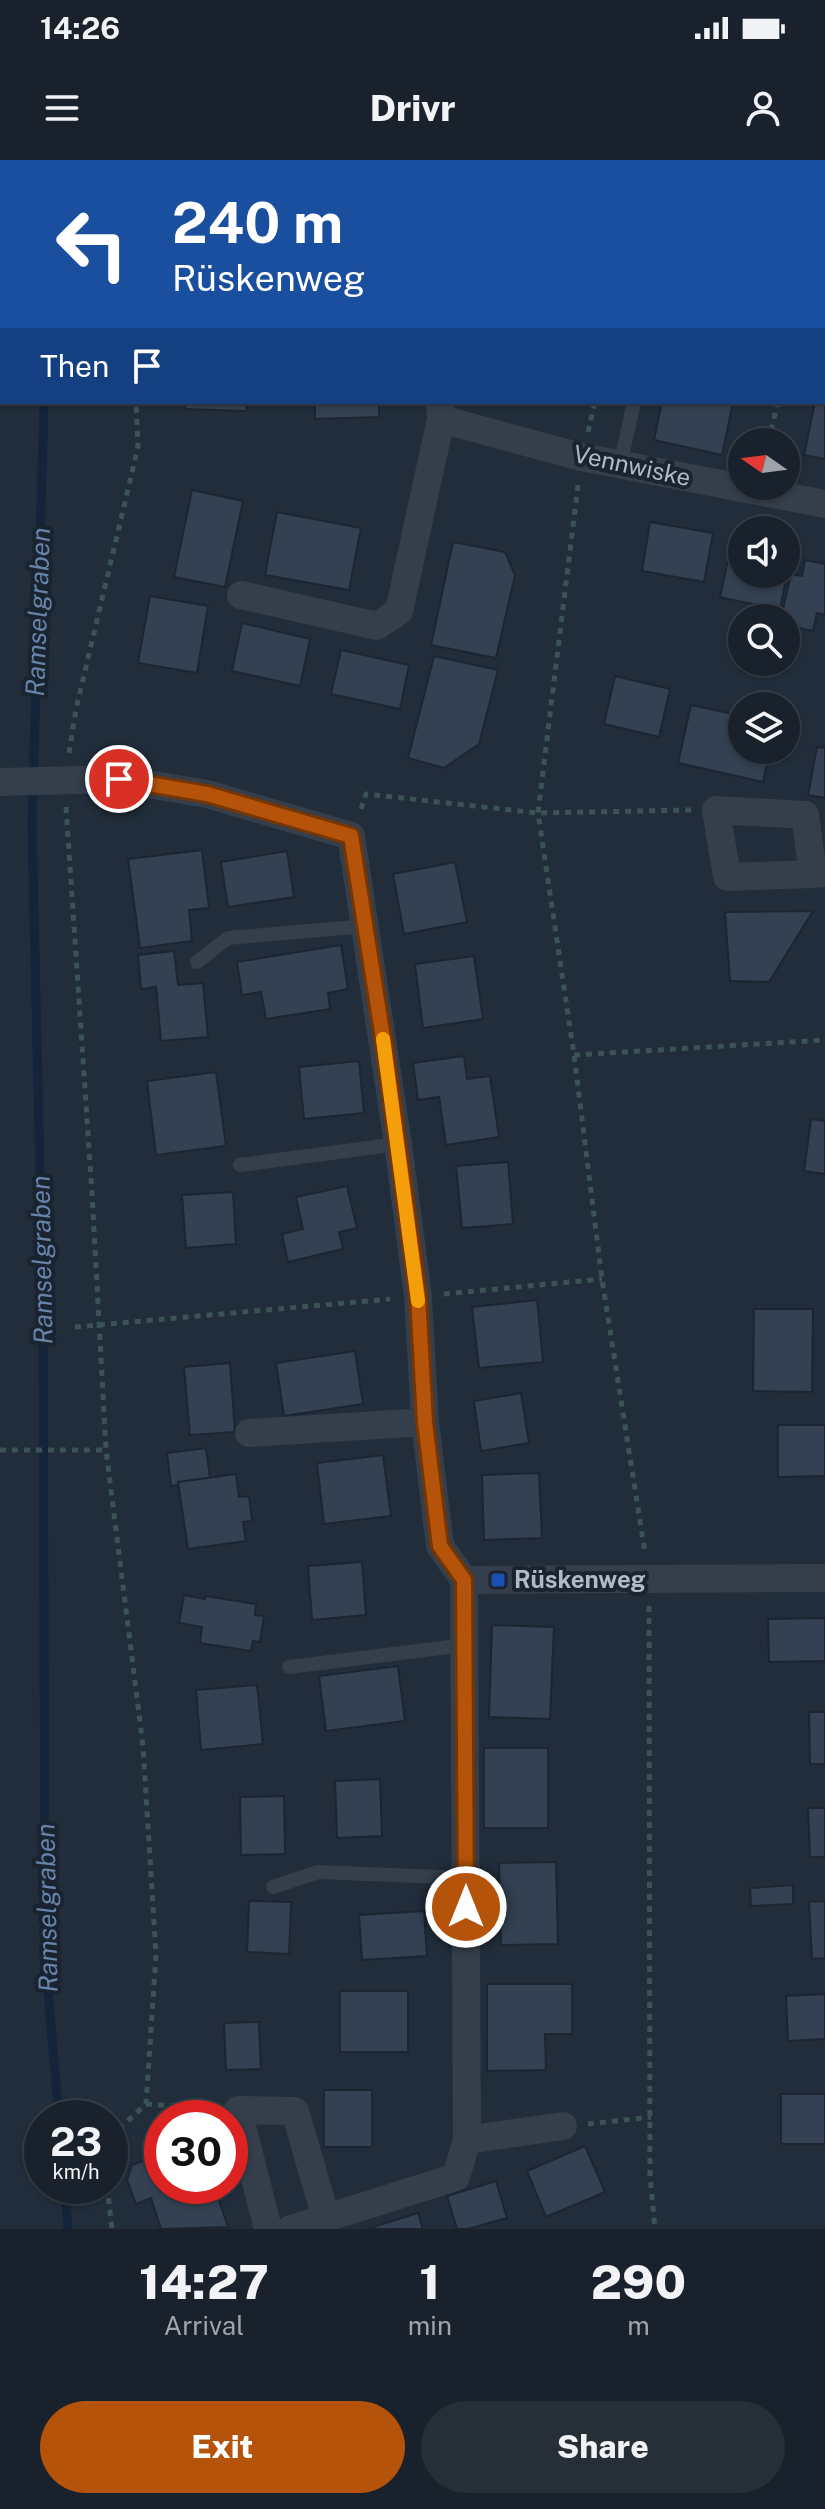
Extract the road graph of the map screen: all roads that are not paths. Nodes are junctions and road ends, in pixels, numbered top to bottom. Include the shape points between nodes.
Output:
1 (634, 404) edge
2 (441, 410) edge
3 (620, 465) junction
4 (825, 504) edge
5 (241, 595) dead end
6 (7, 782) edge
7 (819, 874) edge
8 (366, 926) junction
9 (197, 962) dead end
10 (398, 1144) junction
11 (240, 1165) dead end
12 (425, 1422) junction
13 (249, 1433) dead end
14 (825, 1578) edge
15 (464, 1580) junction
16 (465, 1645) junction
17 (289, 1667) dead end
18 (466, 1878) junction
19 (273, 1887) dead end
20 (563, 2126) road end
21 (467, 2140) junction
22 (326, 2218) junction
23 (268, 2229) edge
24 (291, 2229) edge

1 - 3 lane
2 - 3 street, Vennwiske
2 - 5 street, Vennwiske via 399,611 377,626
3 - 4 street, Vennwiske
6 - 8 street via 119,779 207,794 351,836
7 - 7 street via 805,815 716,810 727,877
8 - 9 lane via 228,938
8 - 10 street
10 - 11 lane
10 - 12 street via 418,1296
12 - 13 street
12 - 15 street via 440,1546
14 - 15 street
15 - 16 street
16 - 17 lane
16 - 18 street
18 - 19 lane via 318,1872
18 - 21 street
20 - 21 street
21 - 22 street via 456,2177
22 - 23 street via 295,2111 238,2110
22 - 24 street

